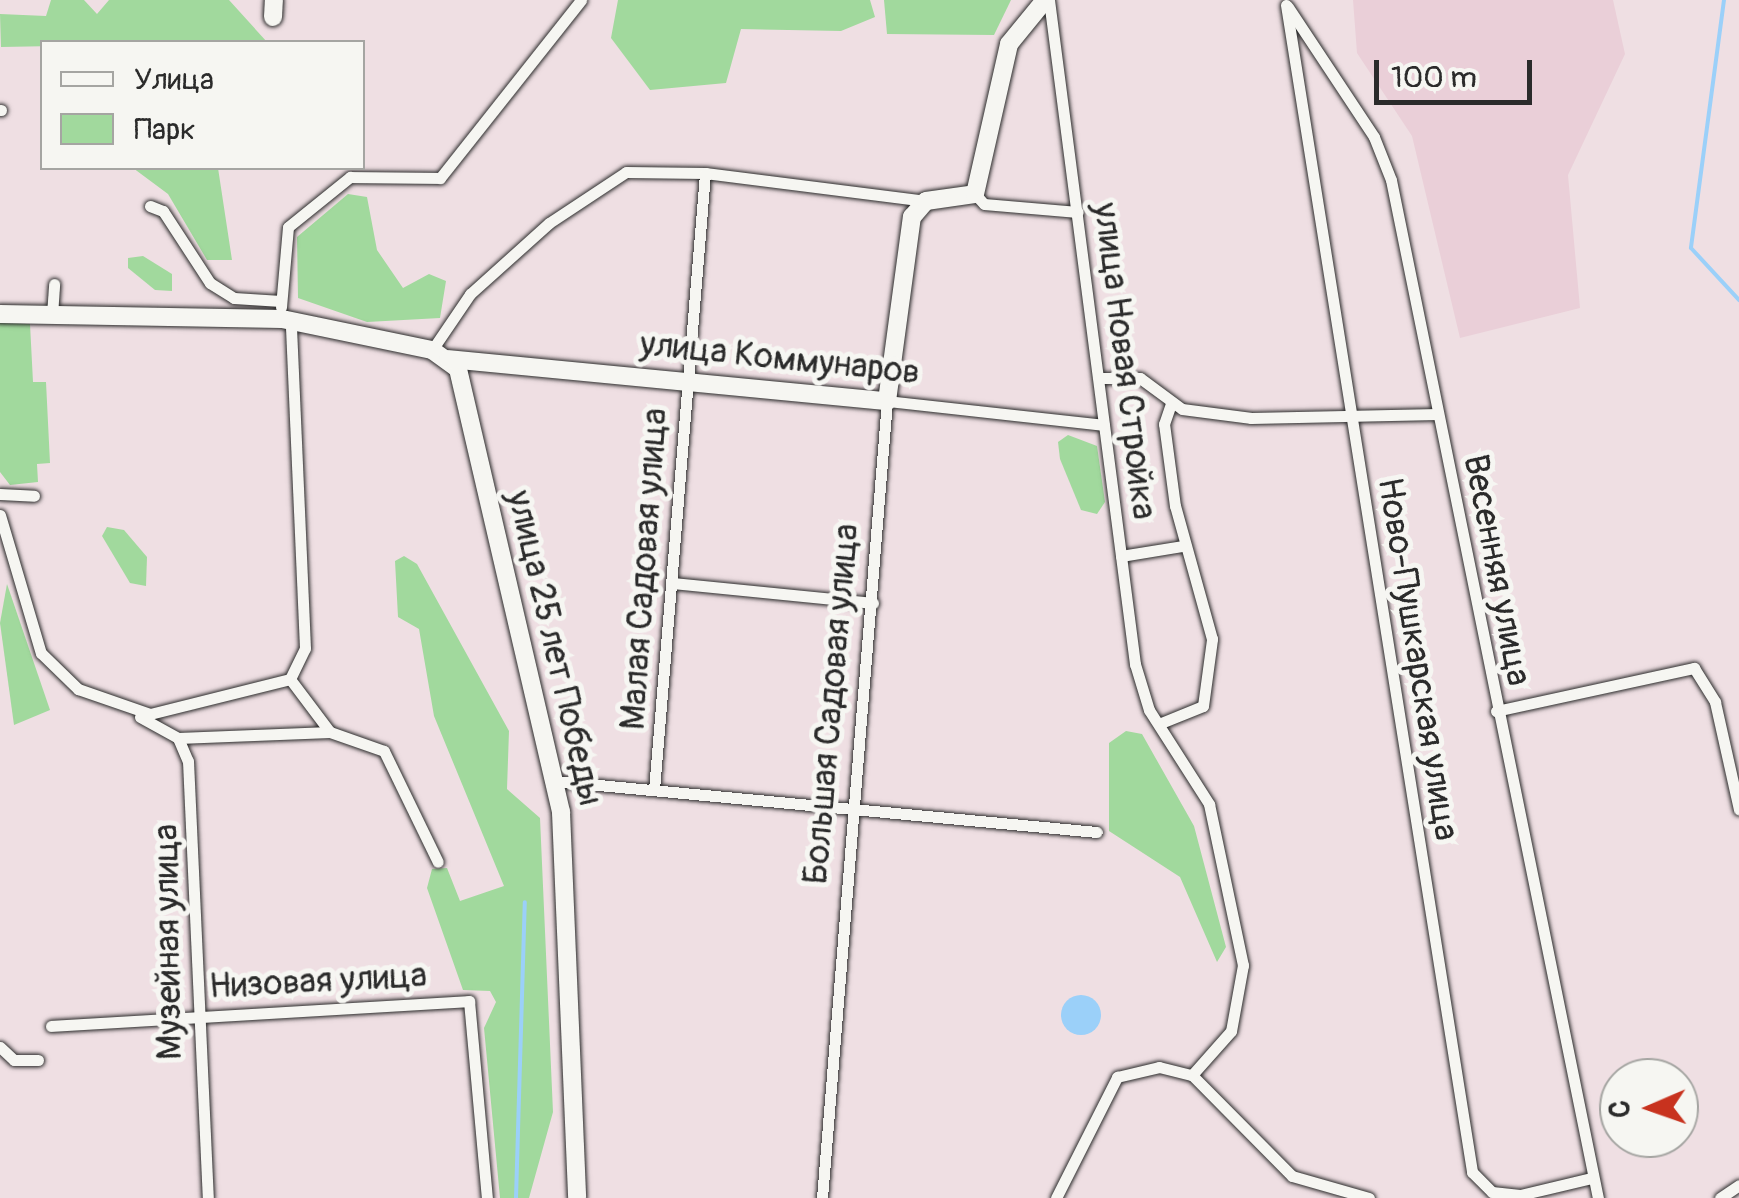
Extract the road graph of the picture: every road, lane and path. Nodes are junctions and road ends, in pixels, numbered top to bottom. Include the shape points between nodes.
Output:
1 (581, 0) edge
2 (1047, 0) edge
3 (1285, 2) edge
4 (349, 172) edge
5 (705, 173) junction
6 (975, 194) junction
7 (926, 202) junction
8 (150, 206) dead end
9 (1078, 212) junction
10 (54, 284) dead end
11 (0, 314) edge
12 (285, 314) junction
13 (52, 315) junction
14 (440, 355) junction
15 (1100, 378) junction
16 (686, 382) junction
17 (887, 401) junction
18 (1172, 404) junction
19 (1438, 414) junction
20 (1352, 422) junction
21 (1104, 425) junction
22 (0, 494) edge
23 (34, 496) dead end
24 (0, 515) edge
25 (1183, 546) junction
26 (1121, 556) junction
27 (674, 583) junction
28 (873, 603) junction
29 (290, 679) junction
30 (1496, 711) junction
31 (132, 714) junction
32 (1161, 723) junction
33 (330, 732) junction
34 (178, 738) junction
35 (556, 781) junction
36 (654, 790) junction
37 (856, 809) junction
38 (1739, 809) edge
39 (1098, 832) dead end
40 (438, 862) dead end
41 (196, 1015) junction
42 (51, 1026) dead end
43 (0, 1047) edge
44 (38, 1060) dead end
45 (1192, 1075) junction
46 (1592, 1178) junction
47 (1739, 1184) edge
48 (1491, 1195) edge
49 (208, 1198) edge
50 (487, 1198) edge
51 (577, 1198) edge
52 (822, 1198) edge
53 (1056, 1198) edge
54 (1369, 1198) edge
55 (1598, 1198) edge
56 (1720, 1198) edge

1 - 4 street via 440,178
2 - 6 main road via 1009,44
2 - 9 street, улица Новая Стройка
3 - 19 street, Весенняя улица via 1385,162
3 - 20 street, Ново-Пушкарская улица
4 - 12 street via 288,227
5 - 7 street
5 - 14 street via 647,170 604,182 470,294
5 - 16 street, Малая Садовая улица
6 - 7 main road
6 - 9 street via 984,204
7 - 17 main road, Большая Садовая улица via 912,217
8 - 12 street via 163,210 210,283
9 - 15 street, улица Новая Стройка
10 - 13 street
11 - 13 main road, улица Коммунаров
12 - 13 main road, улица Коммунаров
12 - 14 main road, улица Коммунаров
12 - 29 street via 305,648
14 - 16 main road, улица Коммунаров
14 - 35 main road, улица 25 лет Победы via 465,391
15 - 18 street via 1140,378
15 - 21 street, улица Новая Стройка
16 - 17 main road, улица Коммунаров
16 - 27 street, Малая Садовая улица
17 - 21 street, улица Коммунаров
17 - 28 street, Большая Садовая улица
18 - 20 street
18 - 25 street via 1164,424
19 - 20 street
19 - 30 street, Весенняя улица
20 - 48 street, Ново-Пушкарская улица via 1472,1172
21 - 26 street, улица Новая Стройка
22 - 23 street
24 - 31 street via 41,653 78,688
25 - 26 street
25 - 32 street via 1212,627 1207,697
26 - 32 street, улица Новая Стройка via 1135,664
27 - 28 street
27 - 36 street, Малая Садовая улица
28 - 37 street, Большая Садовая улица
29 - 31 street
29 - 33 street
30 - 38 street via 1686,665 1708,682
30 - 46 street, Весенняя улица
31 - 34 street
32 - 45 street, улица Новая Стройка via 1209,804 1243,965 1231,1031
33 - 34 street
33 - 40 street via 384,751
34 - 41 street, Музейная улица via 192,805
35 - 36 street
35 - 51 main road, улица 25 лет Победы
36 - 37 street
37 - 39 street
37 - 52 street, Большая Садовая улица
41 - 42 street, Низовая улица
41 - 49 street, Музейная улица
41 - 50 street, Низовая улица via 468,1000
43 - 44 street via 14,1060
45 - 53 street via 1159,1067 1117,1077
45 - 54 street via 1292,1176
46 - 48 street, Ново-Пушкарская улица
46 - 55 street
47 - 56 street

